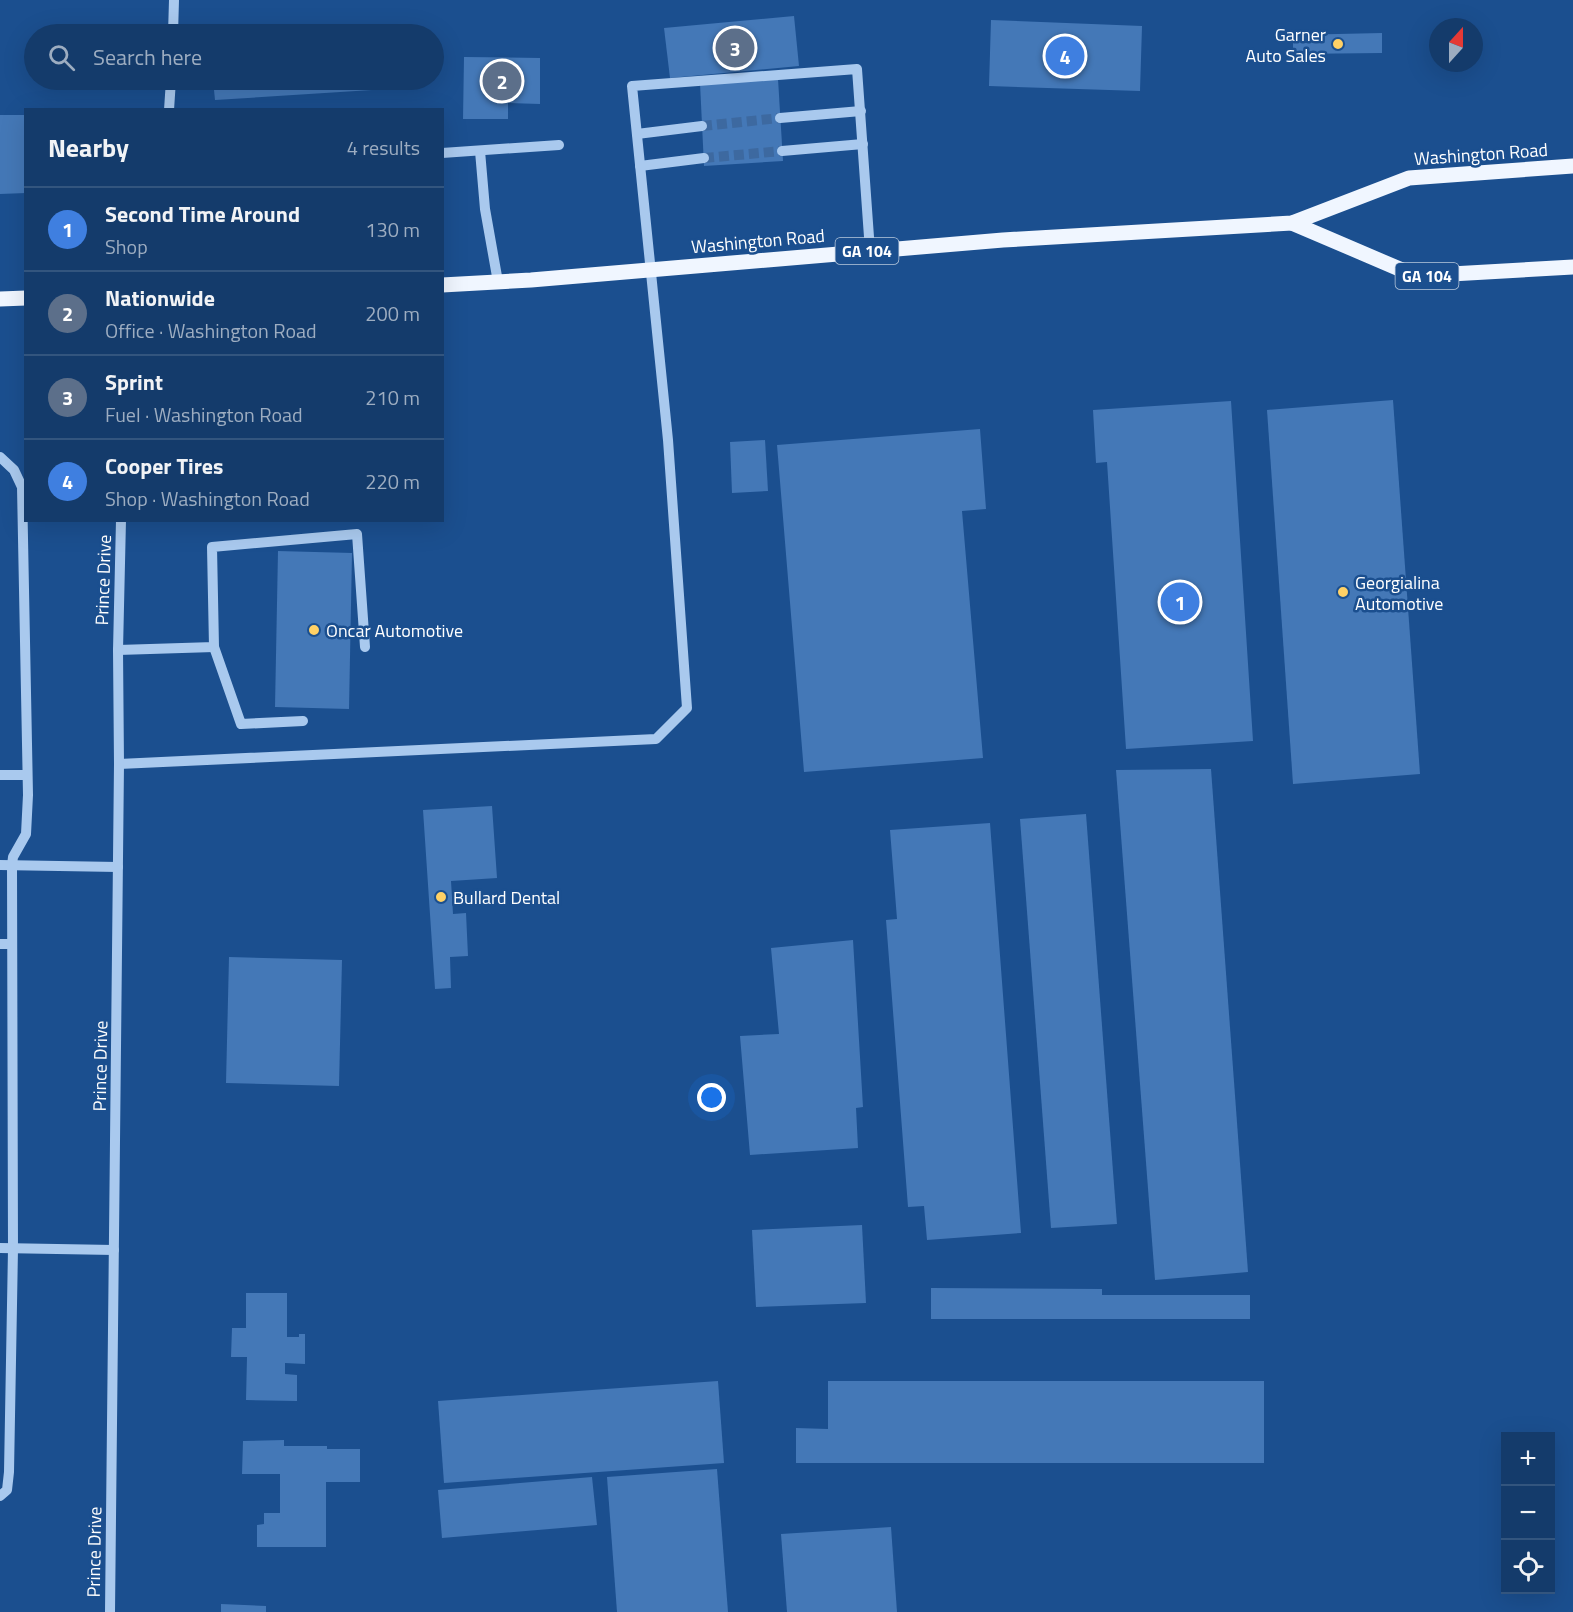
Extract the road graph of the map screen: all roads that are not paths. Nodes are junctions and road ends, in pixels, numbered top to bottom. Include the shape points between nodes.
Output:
1 (174, 0) edge
2 (173, 24) edge
3 (171, 90) edge
4 (170, 108) edge
5 (861, 111) junction
6 (780, 118) tunnel mouth
7 (702, 126) tunnel mouth
8 (637, 134) junction
9 (863, 144) junction
10 (559, 145) dead end
11 (480, 150) junction
12 (782, 151) tunnel mouth
13 (444, 153) edge
14 (704, 158) tunnel mouth
15 (640, 166) junction
16 (1573, 166) edge
17 (1292, 223) junction
18 (870, 251) junction
19 (1573, 267) edge
20 (652, 269) junction
21 (498, 282) junction
22 (444, 285) edge
23 (24, 298) edge
24 (0, 299) edge
25 (0, 457) edge
26 (122, 522) edge
27 (214, 647) junction
28 (365, 647) dead end
29 (118, 650) junction
30 (303, 721) dead end
31 (120, 764) junction
32 (0, 775) edge
33 (27, 775) junction
34 (0, 865) edge
35 (12, 865) junction
36 (118, 867) junction
37 (0, 944) edge
38 (12, 944) junction
39 (0, 1248) edge
40 (13, 1249) junction
41 (114, 1251) junction
42 (0, 1496) edge
43 (110, 1612) edge

1 - 2 street
3 - 4 street
5 - 6 street
5 - 8 street via 857,69 632,86
5 - 9 street
7 - 8 street
8 - 15 street
9 - 12 street
9 - 18 street
10 - 11 street
11 - 13 street
11 - 21 street via 485,209
14 - 15 street
15 - 20 street
16 - 17 main road, Washington Road / GA 104 via 1409,178
17 - 18 main road, Washington Road / GA 104
17 - 19 main road, Washington Road / GA 104 via 1416,276
18 - 20 main road, Washington Road / GA 104
20 - 21 main road, Washington Road / GA 104
20 - 31 street via 687,708 656,740
21 - 22 main road, Washington Road / GA 104
23 - 24 main road
25 - 33 street via 14,470 22,487
26 - 29 street, Prince Drive
27 - 28 street via 212,547 357,534
27 - 29 street
27 - 30 street via 241,724
29 - 31 street, Prince Drive
31 - 36 street, Prince Drive
32 - 33 street
33 - 35 street via 26,834
34 - 35 street
35 - 36 street
35 - 38 street
36 - 41 street, Prince Drive
37 - 38 street
38 - 40 street
39 - 40 street
40 - 41 street
40 - 42 street via 9,1472 7,1490
41 - 43 street, Prince Drive

